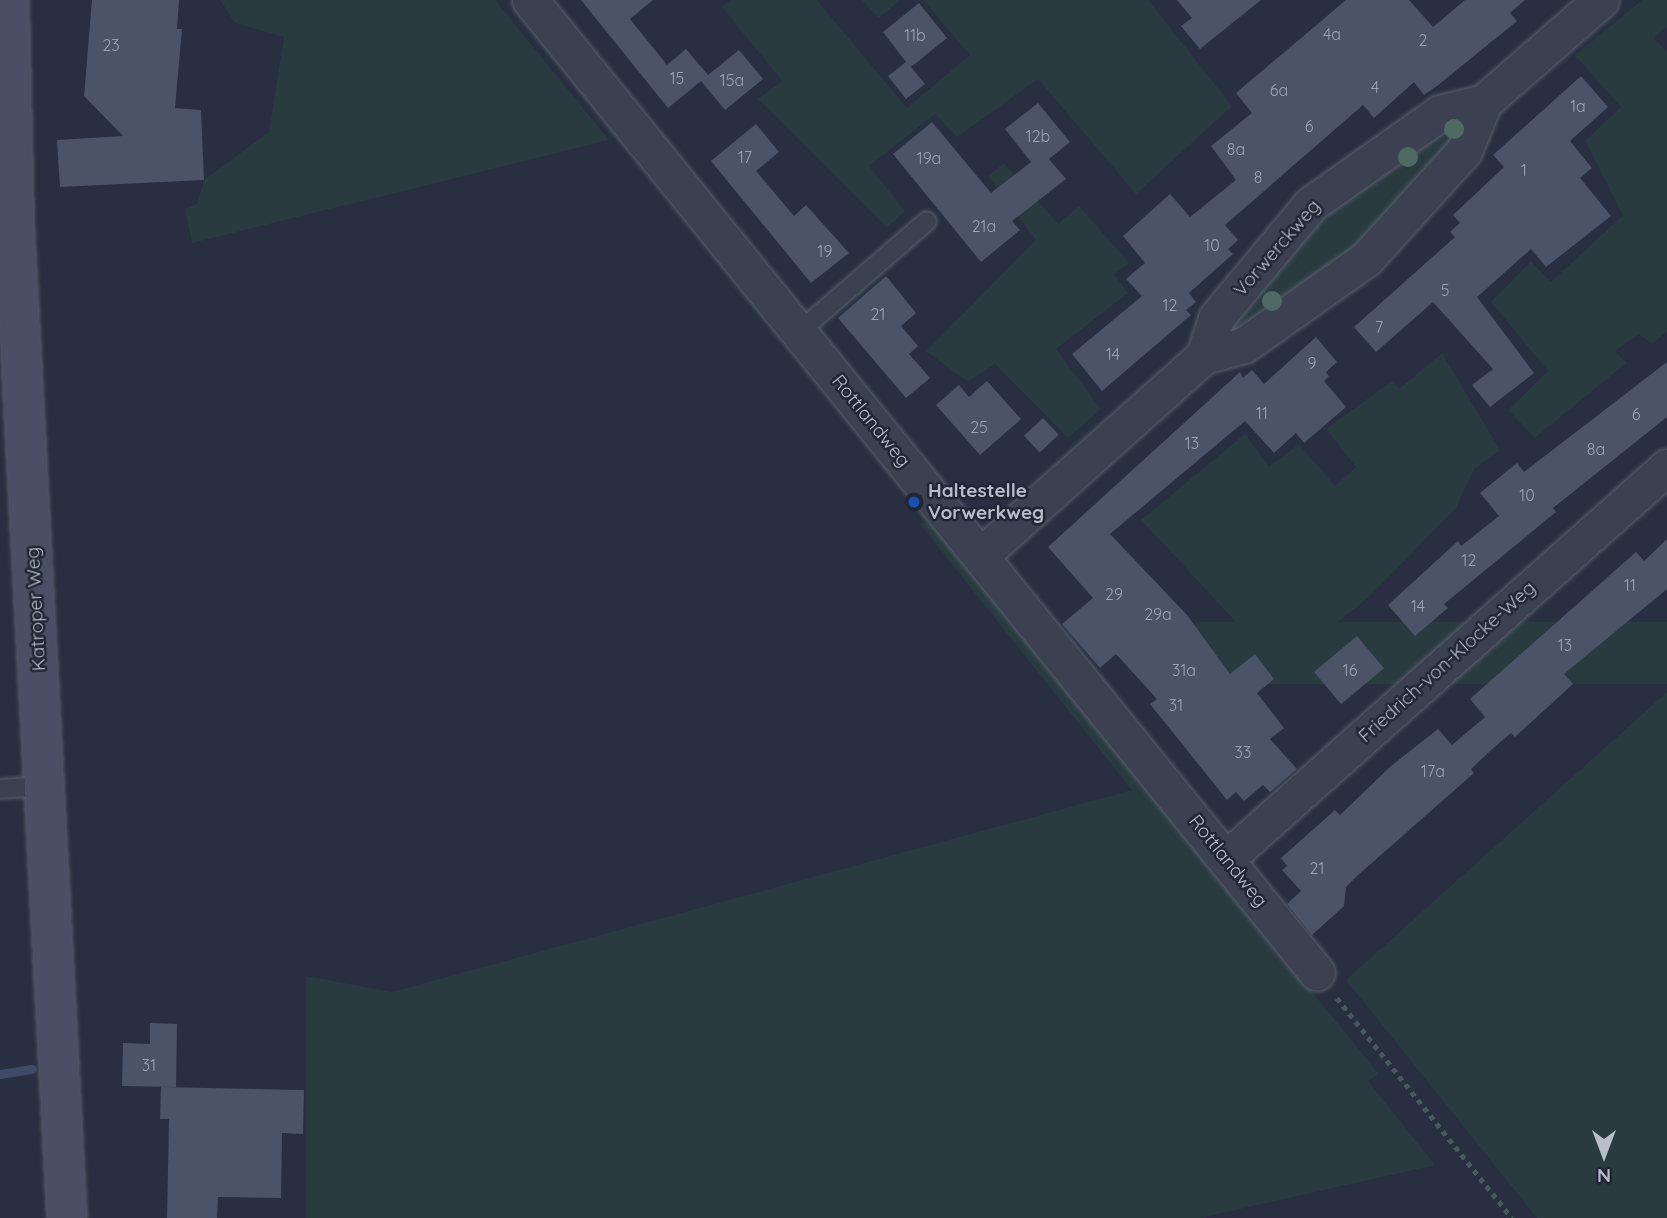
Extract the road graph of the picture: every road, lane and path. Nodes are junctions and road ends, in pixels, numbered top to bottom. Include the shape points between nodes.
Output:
1 (9, 0) edge
2 (1601, 0) edge
3 (532, 1) edge
4 (1484, 102) junction
5 (927, 221) dead end
6 (7, 222) edge
7 (799, 332) junction
8 (1204, 356) junction
9 (1667, 467) edge
10 (980, 556) junction
11 (45, 786) junction
12 (0, 789) edge
13 (1227, 858) junction
14 (1317, 973) joint
15 (67, 1218) edge
16 (1512, 1218) edge

1 - 6 street, Katroper Weg
2 - 4 street, Vorwerckweg
3 - 7 street, Rottlandweg
4 - 8 street, Vorwerckweg via 1464,151 1366,258 1244,345
4 - 8 street, Vorwerckweg via 1440,113 1311,204 1216,318
5 - 7 lane
6 - 11 street, Katroper Weg
7 - 10 street, Rottlandweg
8 - 10 street, Vorwerckweg
9 - 13 street, Friedrich-von-Klocke-Weg
10 - 13 street, Rottlandweg
11 - 12 lane
11 - 15 street, Katroper Weg
13 - 14 street, Rottlandweg
14 - 16 path

